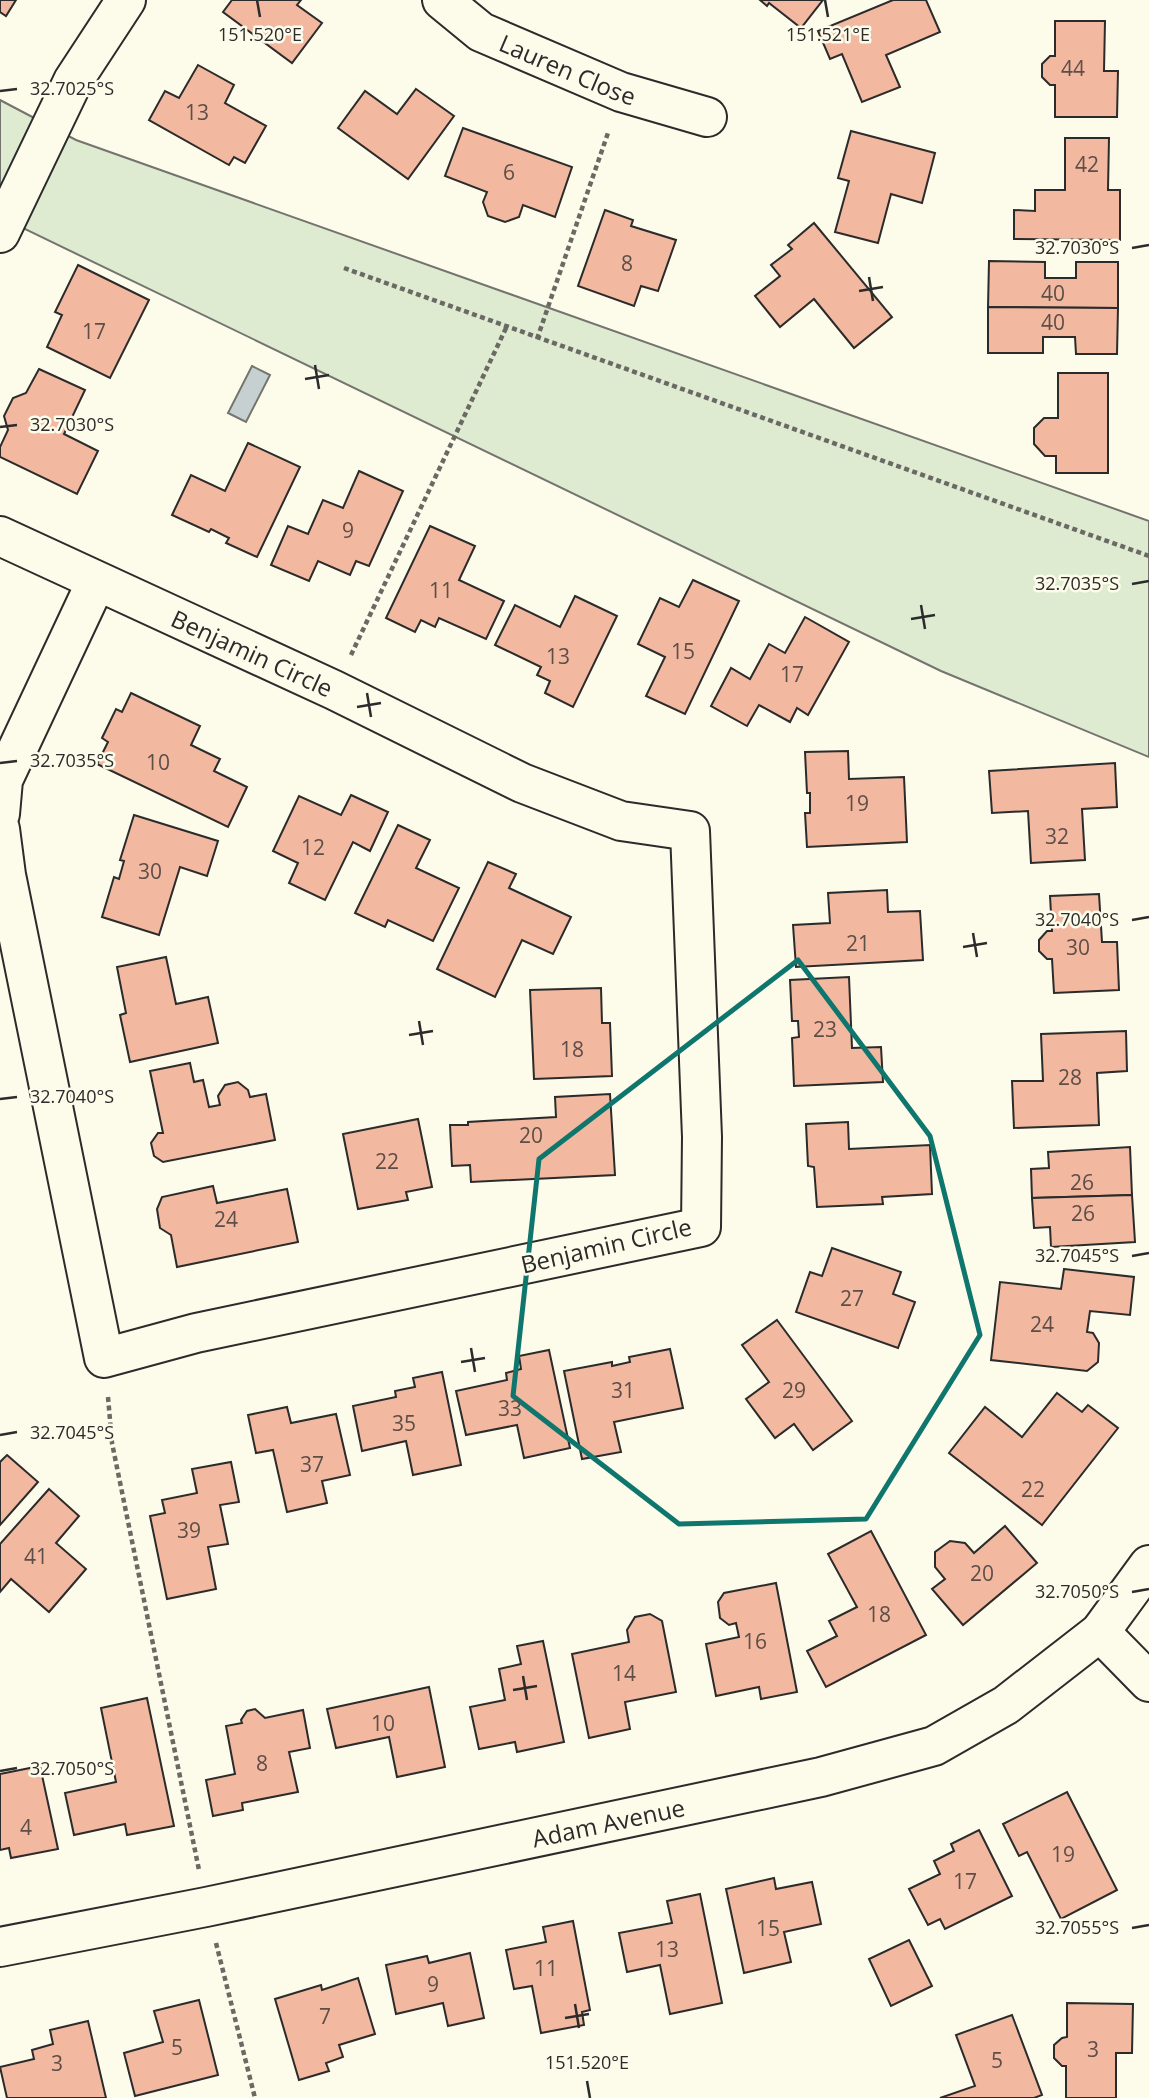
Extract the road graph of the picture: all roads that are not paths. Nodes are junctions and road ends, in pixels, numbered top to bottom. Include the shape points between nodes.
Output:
1 (126, 0) edge
2 (442, 0) edge
3 (707, 117) dead end
4 (0, 233) edge
5 (0, 536) edge
6 (96, 582) junction
7 (0, 814) edge
8 (0, 830) edge
9 (1149, 1564) edge
10 (1100, 1632) junction
11 (1149, 1682) edge
12 (0, 1947) edge

1 - 4 street via 73,81
2 - 3 street, Lauren Close via 481,32 621,92
5 - 6 street, Benjamin Circle
6 - 7 street via 3,780
6 - 8 street, Benjamin Circle via 334,690 522,783 621,821 690,831 701,1227 196,1333 104,1358
9 - 10 street, Adam Avenue
10 - 11 street
10 - 12 street, Adam Avenue via 1006,1705 934,1746 821,1777

